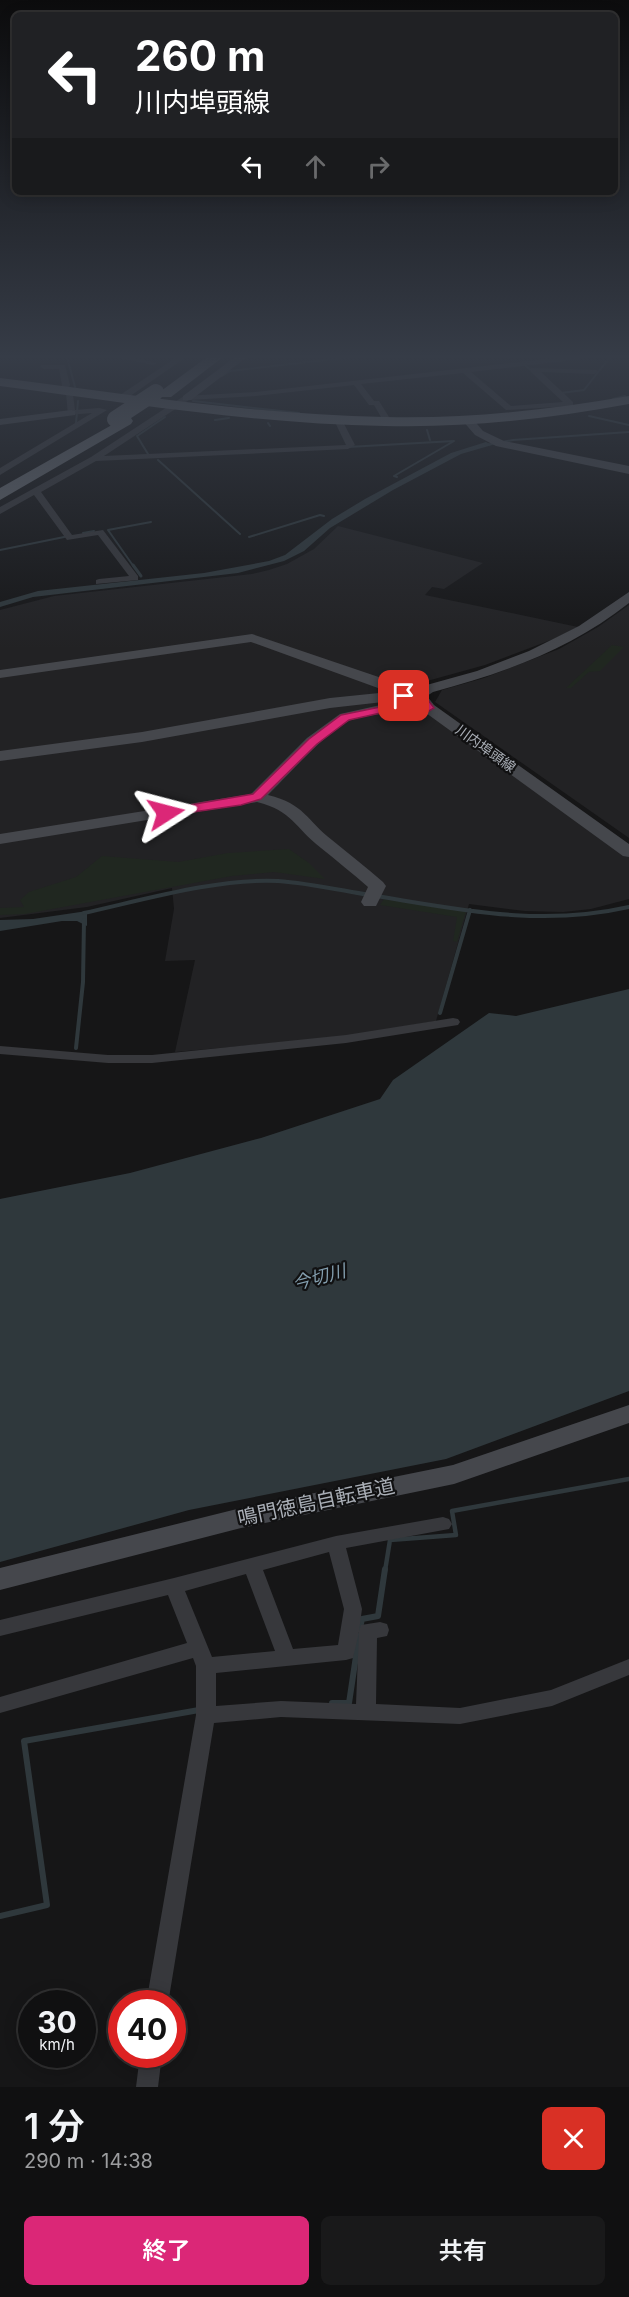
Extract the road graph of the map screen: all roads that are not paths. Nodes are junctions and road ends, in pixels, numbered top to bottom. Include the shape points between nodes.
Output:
1 (38, 454) edge
2 (55, 454) edge
3 (62, 454) edge
4 (101, 454) edge
5 (192, 454) edge
6 (554, 454) edge
7 (94, 459) junction
8 (629, 470) edge
9 (0, 472) edge
10 (0, 487) edge
11 (23, 491) dead end
12 (35, 493) junction
13 (0, 495) edge
14 (0, 511) edge
15 (99, 582) dead end
16 (629, 596) edge
17 (0, 674) edge
18 (424, 701) junction
19 (0, 756) edge
20 (257, 797) junction
21 (0, 838) edge
22 (629, 852) edge
23 (374, 894) dead end
24 (453, 1022) dead end
25 (0, 1050) edge
26 (629, 1414) edge
27 (442, 1524) dead end
28 (336, 1543) junction
29 (252, 1565) junction
30 (0, 1579) edge
31 (174, 1586) junction
32 (0, 1628) edge
33 (380, 1630) dead end
34 (202, 1657) junction
35 (287, 1658) junction
36 (629, 1667) edge
37 (0, 1705) edge
38 (366, 1711) junction
39 (206, 1715) junction
40 (159, 1990) edge
41 (149, 2068) edge
42 (147, 2087) edge

1 - 9 street
2 - 10 highway
3 - 13 highway
4 - 7 street
5 - 7 street
6 - 8 street
7 - 12 street via 84,464 75,479
11 - 12 street
12 - 14 street
12 - 15 street via 70,538 100,532 135,578
16 - 18 street via 561,642 498,669 428,689
17 - 18 street via 252,638
18 - 19 street via 330,703 142,737
18 - 20 street via 345,717 313,741
18 - 22 street, 川内埠頭線
20 - 21 street
20 - 23 street via 281,803 294,812 340,853
24 - 25 street via 346,1040 152,1059
26 - 30 street, 鳴門徳島自転車道 via 454,1474 241,1518
27 - 28 street
28 - 29 street
28 - 35 street via 353,1609 346,1652
29 - 31 street
29 - 35 street
31 - 32 street
31 - 34 street
33 - 38 street via 368,1631
34 - 35 street
34 - 37 street
34 - 39 street
36 - 38 street via 552,1698 460,1716
38 - 39 street via 281,1709
39 - 40 street
41 - 42 street

